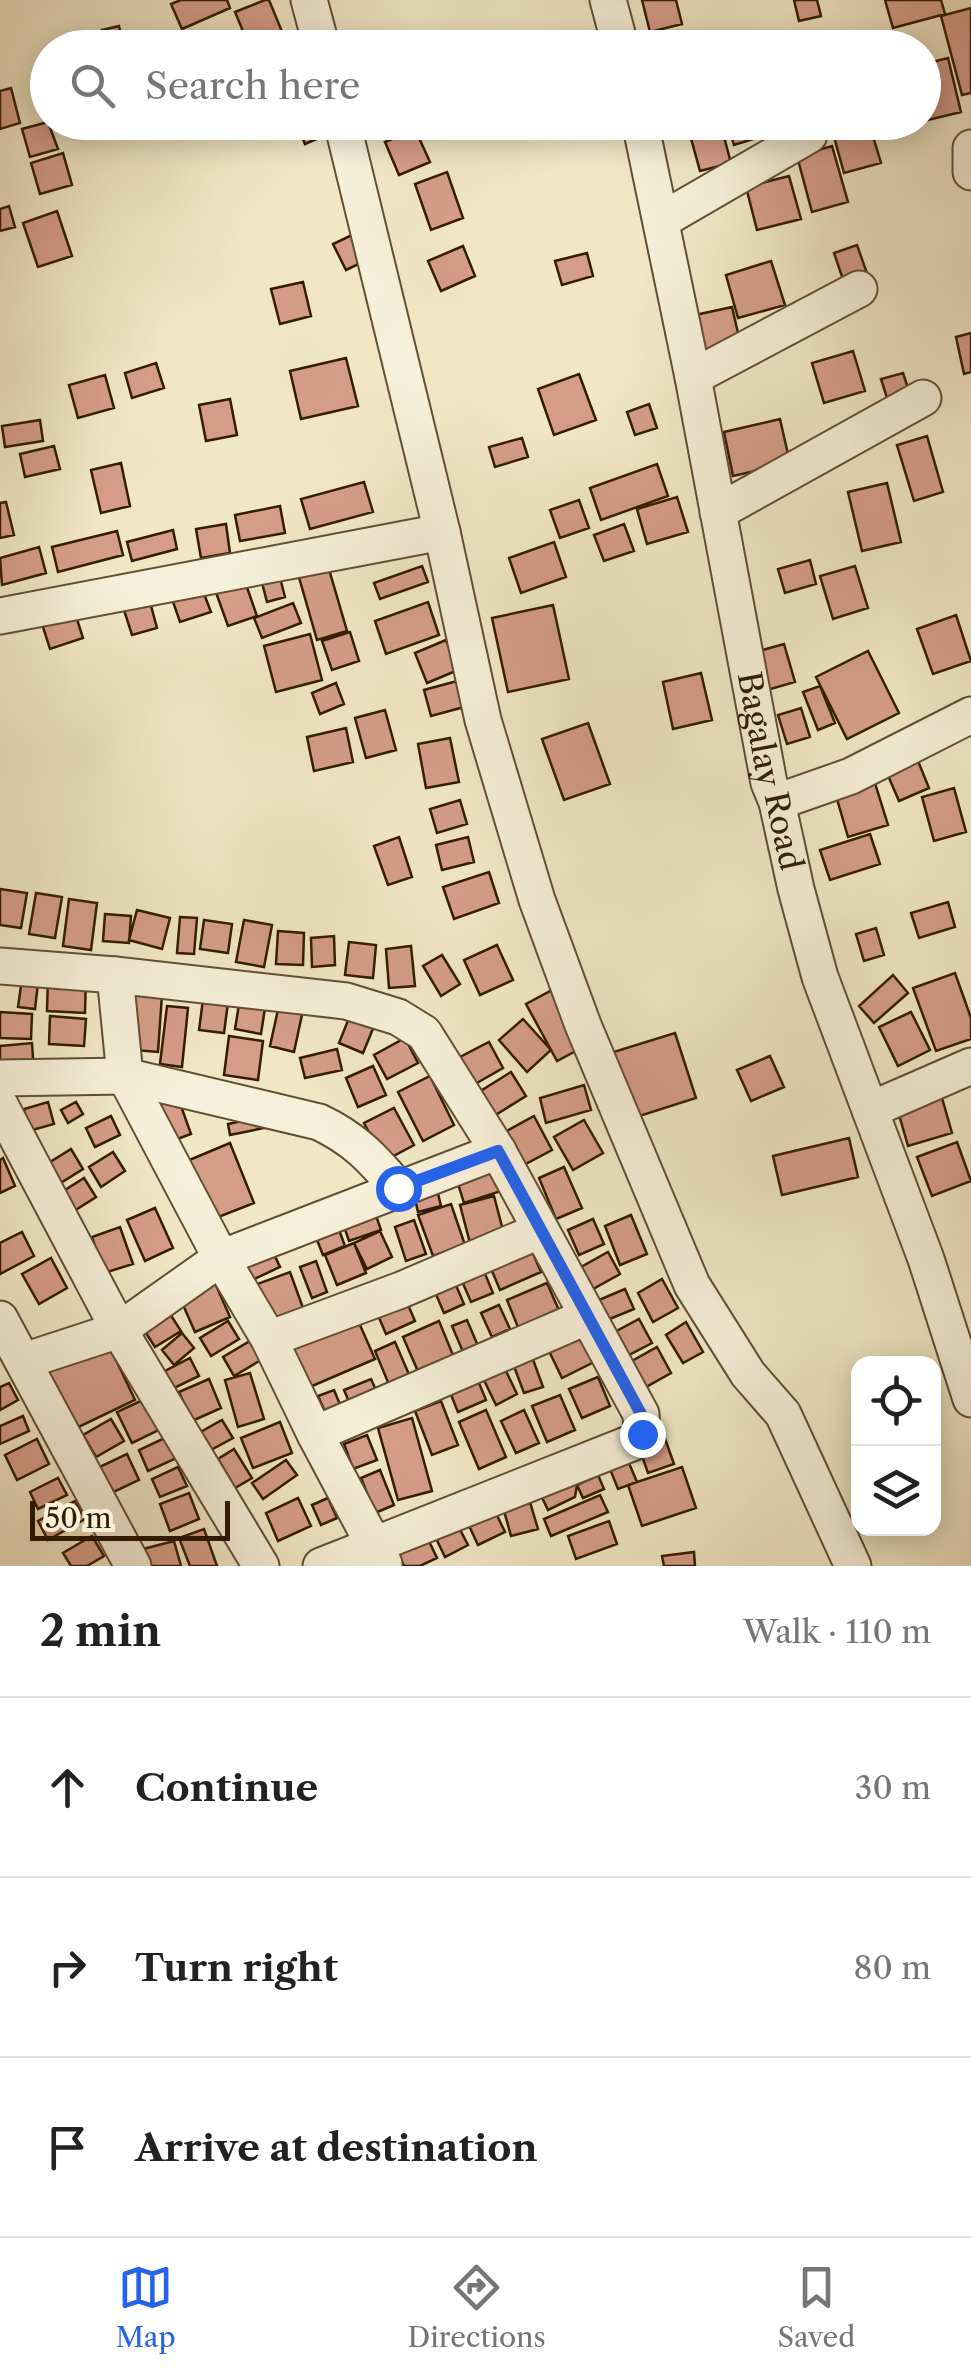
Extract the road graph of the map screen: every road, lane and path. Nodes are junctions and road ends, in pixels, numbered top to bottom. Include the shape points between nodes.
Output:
1 (309, 0) edge
2 (608, 0) edge
3 (317, 30) edge
4 (616, 30) edge
5 (346, 140) edge
6 (644, 140) edge
7 (802, 140) edge
8 (971, 148) edge
9 (971, 172) edge
10 (662, 220) junction
11 (859, 288) dead end
12 (693, 376) junction
13 (922, 398) dead end
14 (718, 512) junction
15 (442, 532) junction
16 (0, 616) edge
17 (971, 715) edge
18 (777, 802) junction
19 (0, 966) edge
20 (114, 975) junction
21 (971, 1066) edge
22 (125, 1076) junction
23 (0, 1078) edge
24 (0, 1105) edge
25 (870, 1110) junction
26 (498, 1151) junction
27 (398, 1188) junction
28 (540, 1232) junction
29 (221, 1258) junction
30 (586, 1316) junction
31 (0, 1320) edge
32 (118, 1330) junction
33 (269, 1339) junction
34 (24, 1362) junction
35 (971, 1400) edge
36 (314, 1434) junction
37 (380, 1556) edge
38 (133, 1566) edge
39 (262, 1566) edge
40 (321, 1566) edge
41 (853, 1566) edge

1 - 3 street
2 - 4 street
5 - 15 street
6 - 10 street, Bagalay Road
7 - 10 street
8 - 9 street
10 - 12 street, Bagalay Road
11 - 12 street
12 - 14 street, Bagalay Road
13 - 14 street
14 - 18 street, Bagalay Road
15 - 16 street
15 - 41 street via 484,720 537,900 583,1025 692,1286 748,1374 783,1414
17 - 18 street via 851,776
18 - 25 street, Bagalay Road via 820,977
19 - 20 street
20 - 22 street
20 - 26 street via 346,1001 398,1017 438,1051
21 - 25 street
22 - 23 street
22 - 27 street via 319,1122 348,1136
22 - 29 street
24 - 32 street
25 - 35 street, Bagalay Road
26 - 27 street
26 - 28 street
27 - 29 street
28 - 30 street
28 - 33 street
29 - 32 street
29 - 33 street
30 - 36 street
30 - 37 street via 641,1414 642,1434
31 - 34 street
32 - 34 street
32 - 39 street
33 - 36 street
34 - 38 street
36 - 37 street
37 - 40 street

